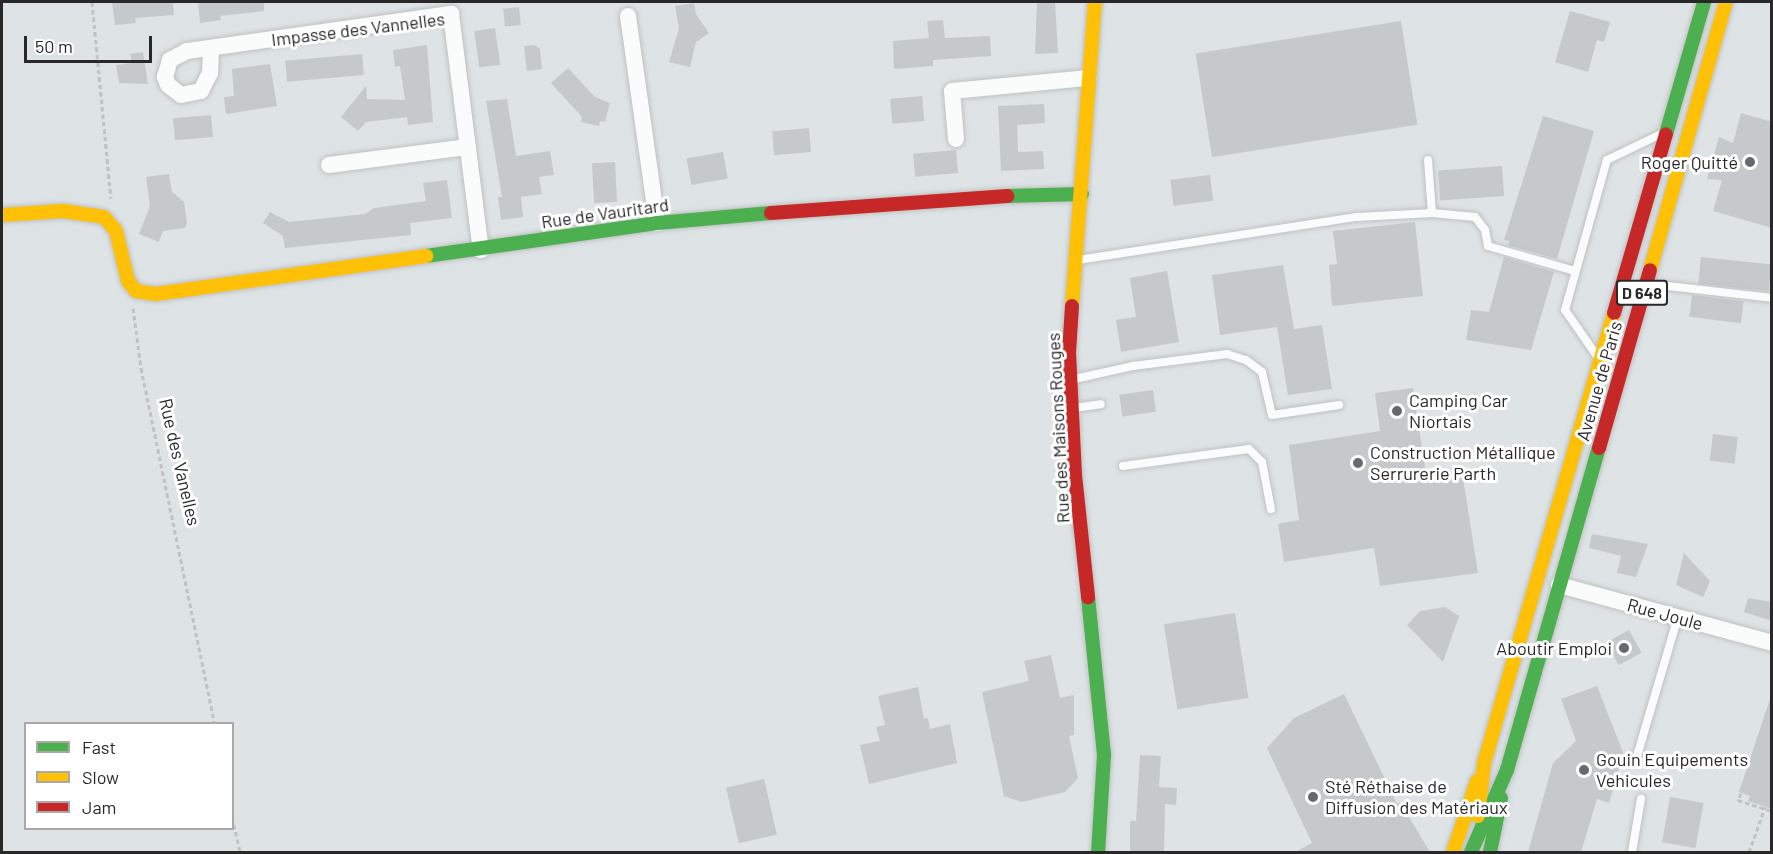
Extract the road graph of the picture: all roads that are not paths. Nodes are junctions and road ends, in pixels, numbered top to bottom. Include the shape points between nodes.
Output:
1 (1095, 2) edge
2 (1704, 2) edge
3 (1726, 2) edge
4 (628, 16) dead end
5 (211, 48) dead end
6 (1088, 78) junction
7 (1667, 131) junction
8 (956, 139) dead end
9 (468, 147) junction
10 (1428, 160) dead end
11 (329, 165) dead end
12 (1082, 194) junction
13 (1432, 213) junction
14 (2, 215) edge
15 (657, 223) junction
16 (481, 250) junction
17 (1075, 261) junction
18 (1575, 272) junction
19 (1645, 283) junction
20 (1772, 298) edge
21 (1601, 362) junction
22 (1070, 380) junction
23 (1101, 404) dead end
24 (1339, 405) dead end
25 (1071, 408) junction
26 (1122, 466) dead end
27 (1271, 509) dead end
28 (1559, 585) junction
29 (1678, 617) junction
30 (1772, 643) edge
31 (1637, 756) dead end
32 (1484, 763) junction
33 (1507, 770) junction
34 (1641, 799) dead end
35 (1473, 846) edge
36 (1098, 852) edge
37 (1453, 852) edge
38 (1490, 852) edge
39 (1632, 852) edge

1 - 6 street, Rue des Maisons Rouges
2 - 7 street, Avenue de Paris / D 648
3 - 19 street, Avenue de Paris / D 648
4 - 15 street
5 - 9 street, Impasse des Vannelles via 451,14
6 - 8 street via 952,91
6 - 12 street, Rue des Maisons Rouges
7 - 18 lane via 1607,160
7 - 21 street, Avenue de Paris / D 648
9 - 11 street
9 - 16 street, Impasse des Vannelles
10 - 13 lane
12 - 15 street, Rue de Vauritard via 957,198
12 - 17 street, Rue des Maisons Rouges
13 - 17 lane via 1357,217
13 - 18 lane via 1475,218 1485,230 1488,246
14 - 16 street, Rue de Vauritard via 63,211 104,217 116,231 124,272 136,291 156,294
15 - 16 street, Rue de Vauritard
17 - 22 street, Rue des Maisons Rouges
18 - 21 lane via 1565,310
19 - 20 lane
19 - 28 street, Avenue de Paris / D 648
21 - 32 street, Avenue de Paris / D 648
22 - 24 lane via 1133,366 1227,354 1246,360 1262,372 1272,415
22 - 25 street, Rue des Maisons Rouges
23 - 25 lane
25 - 36 street, Rue des Maisons Rouges via 1104,744
26 - 27 lane via 1249,449 1262,462
28 - 29 street, Rue Joule
28 - 33 street, Avenue de Paris / D 648
29 - 30 street, Rue Joule
29 - 31 lane
32 - 35 street, Avenue de Paris / D 648
32 - 37 street, Avenue de Paris
33 - 35 street, Avenue de Paris / D 648
33 - 38 street, Avenue de Paris
34 - 39 lane

